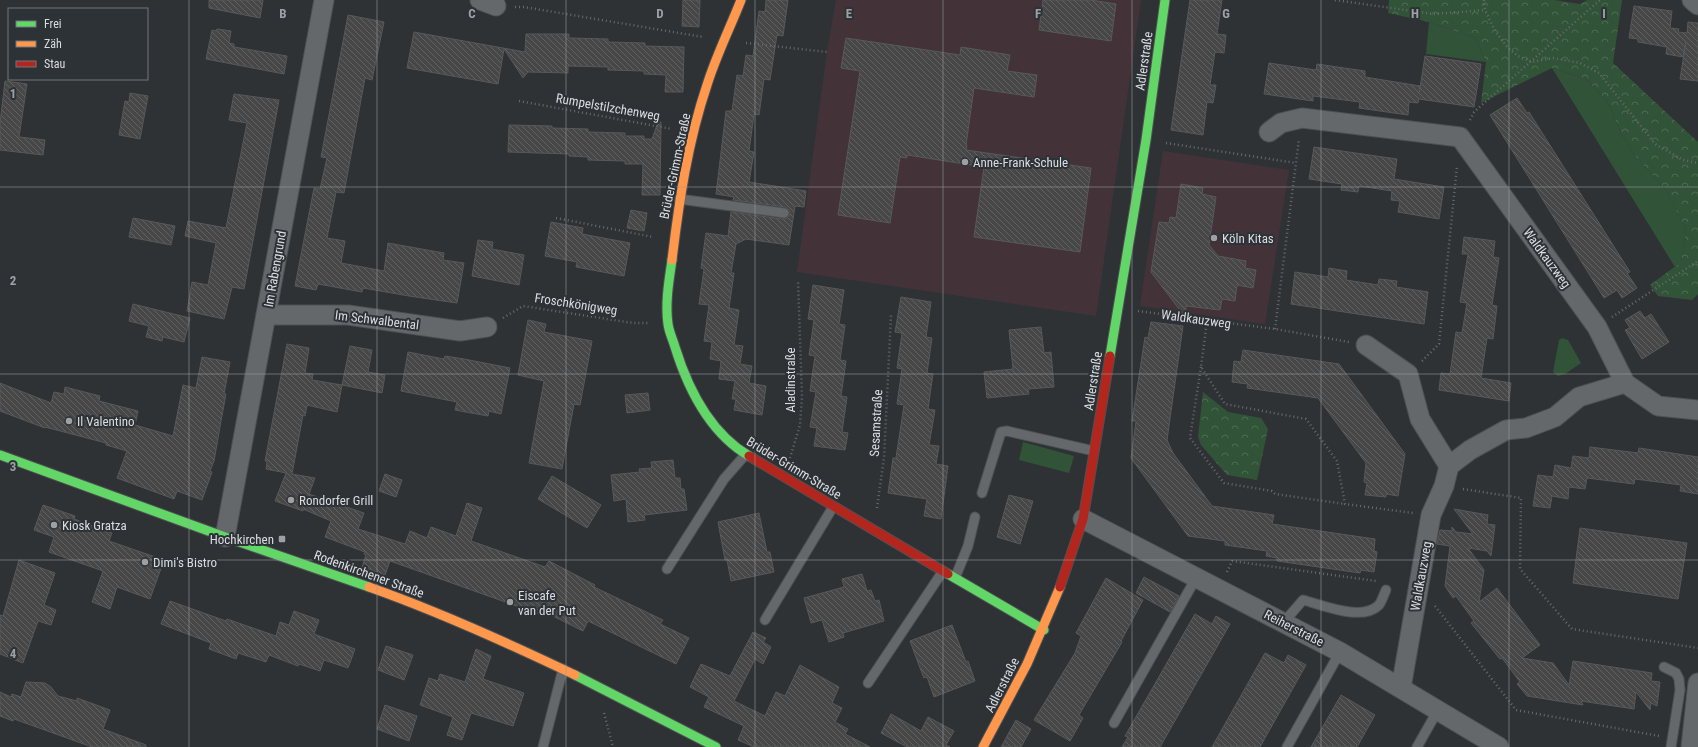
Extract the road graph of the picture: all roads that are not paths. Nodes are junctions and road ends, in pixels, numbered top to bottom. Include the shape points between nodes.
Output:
1 (324, 0) edge
2 (741, 0) edge
3 (1165, 0) edge
4 (1692, 0) edge
5 (1698, 5) edge
6 (1269, 132) dead end
7 (679, 199) junction
8 (784, 213) dead end
9 (267, 315) junction
10 (487, 327) road end
11 (1366, 345) road end
12 (1625, 384) junction
13 (1698, 410) edge
14 (1094, 451) junction
15 (746, 454) junction
16 (0, 455) edge
17 (1449, 466) junction
18 (982, 493) dead end
19 (833, 507) junction
20 (975, 517) dead end
21 (1083, 519) junction
22 (225, 537) junction
23 (667, 569) dead end
24 (943, 572) junction
25 (955, 578) junction
26 (1196, 578) junction
27 (1386, 590) dead end
28 (765, 620) dead end
29 (1283, 623) junction
30 (1044, 630) junction
31 (1340, 652) junction
32 (1664, 667) dead end
33 (563, 669) junction
34 (868, 683) dead end
35 (1698, 683) edge
36 (1401, 688) junction
37 (1438, 710) junction
38 (1114, 723) dead end
39 (1671, 743) edge
40 (542, 747) edge
41 (716, 747) edge
42 (984, 747) edge
43 (1287, 747) edge
44 (1417, 747) edge
45 (1499, 747) edge
46 (1691, 747) edge

1 - 9 street, Im Rabengrund
2 - 7 street, Brüder-Grimm-Straße via 708,84 693,133
3 - 14 street, Adlerstraße via 1146,140
4 - 5 street
6 - 12 street, Waldkauzweg via 1281,123 1302,118 1460,137 1597,327
7 - 8 lane
7 - 15 street, Brüder-Grimm-Straße via 668,289 668,324 683,372 703,411 735,448
9 - 10 street, Im Schwalbental via 348,315 460,331
9 - 22 street, Im Rabengrund
11 - 17 street via 1408,374 1420,419
12 - 13 street via 1658,406
12 - 17 street via 1579,397 1548,420 1526,428 1506,430 1470,450
14 - 18 lane via 1007,430 1001,432
14 - 21 street, Adlerstraße
15 - 19 street, Brüder-Grimm-Straße
15 - 23 lane via 724,479
16 - 22 street, Rodenkirchener Straße
17 - 36 street, Waldkauzweg via 1444,486 1431,515
19 - 24 street, Brüder-Grimm-Straße
19 - 28 lane
20 - 25 lane via 968,546
21 - 26 street, Reiherstraße
21 - 30 street, Adlerstraße
22 - 33 street, Rodenkirchener Straße via 417,604
24 - 25 street, Brüder-Grimm-Straße
24 - 34 lane
25 - 30 street, Brüder-Grimm-Straße
26 - 29 street, Reiherstraße
26 - 38 lane
27 - 29 lane via 1379,604 1366,612 1354,613 1303,600
29 - 31 street, Reiherstraße
30 - 42 street, Adlerstraße
31 - 36 street, Reiherstraße
31 - 43 lane
32 - 39 lane via 1676,673 1680,684
33 - 40 lane
33 - 41 street, Rodenkirchener Straße
35 - 46 street
36 - 37 street, Reiherstraße
37 - 44 lane
37 - 45 street, Reiherstraße

